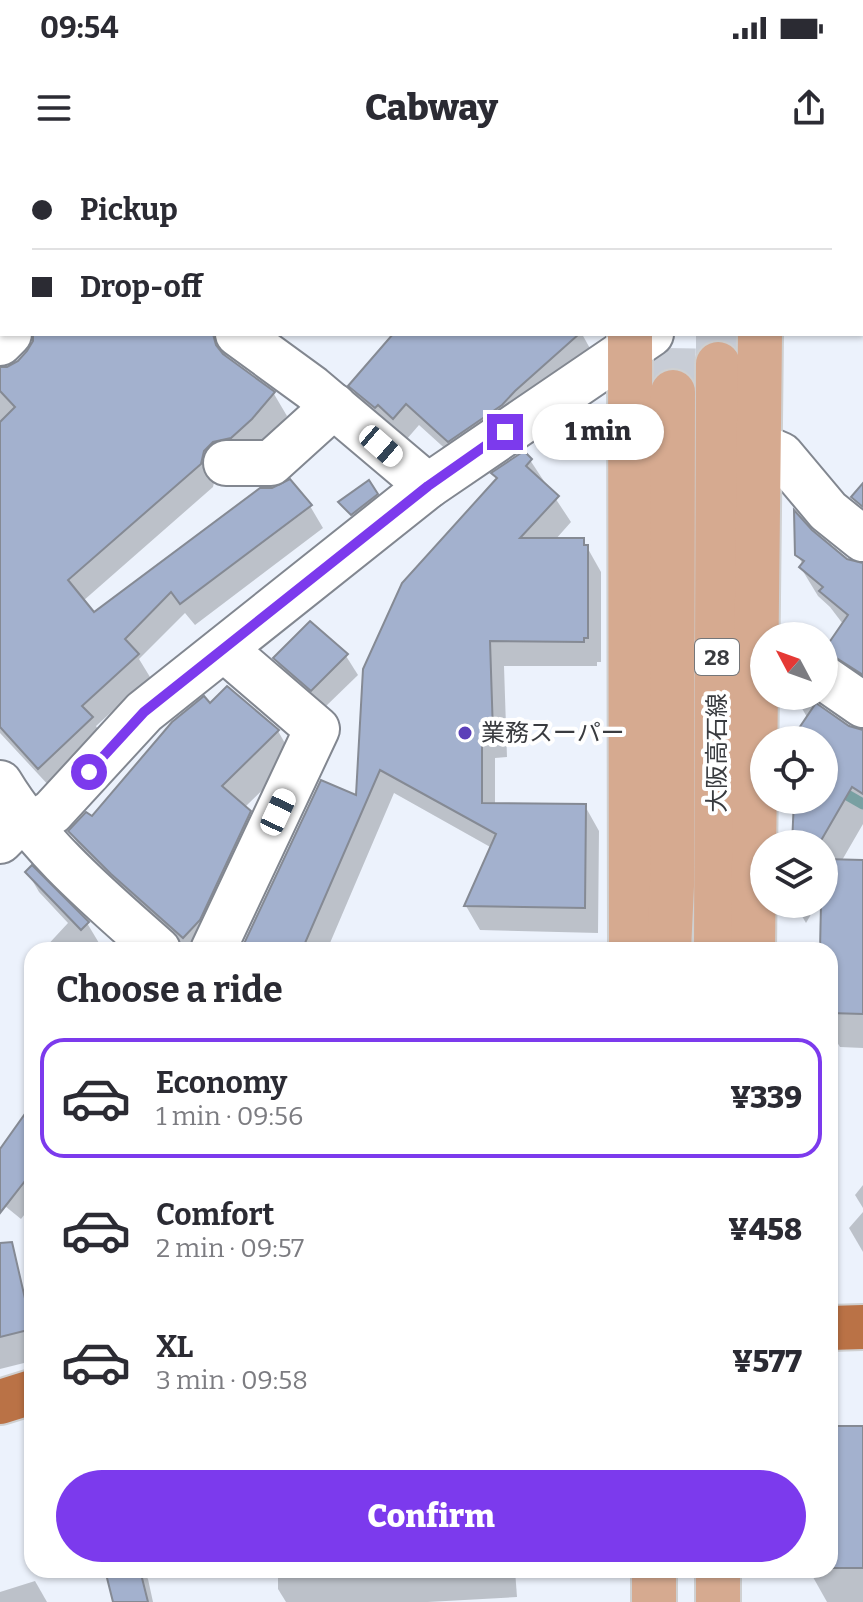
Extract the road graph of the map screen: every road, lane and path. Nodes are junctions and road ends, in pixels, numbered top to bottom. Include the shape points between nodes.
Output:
1 (241, 336) edge
2 (760, 336) edge
3 (637, 339) edge
4 (718, 364) tunnel mouth
5 (673, 392) tunnel mouth
6 (334, 406) junction
7 (758, 445) junction
8 (226, 463) dead end
9 (428, 486) junction
10 (863, 539) edge
11 (760, 622) edge
12 (224, 649) junction
13 (838, 688) edge
14 (863, 705) edge
15 (759, 710) edge
16 (0, 783) edge
17 (14, 832) edge
18 (149, 942) edge
19 (217, 942) edge
20 (631, 942) edge
21 (669, 942) edge
22 (716, 942) edge
23 (753, 942) edge
24 (863, 1327) edge
25 (838, 1328) edge
26 (24, 1394) edge
27 (0, 1402) edge
28 (654, 1578) edge
29 (718, 1578) edge
30 (654, 1602) edge
31 (718, 1602) edge

1 - 6 street
2 - 7 main road
3 - 9 street
3 - 20 main road
4 - 22 main road, 大阪高石線 / 28
5 - 21 main road, 大阪高石線 / 28
6 - 8 street via 271,463
6 - 9 street
7 - 10 street via 781,455 828,511
7 - 11 main road
9 - 12 street
12 - 17 street via 144,712 52,812
12 - 19 street via 317,729
13 - 14 street
15 - 23 main road
16 - 17 street
17 - 18 street via 92,890
24 - 25 highway
26 - 27 highway
28 - 30 main road
29 - 31 main road

